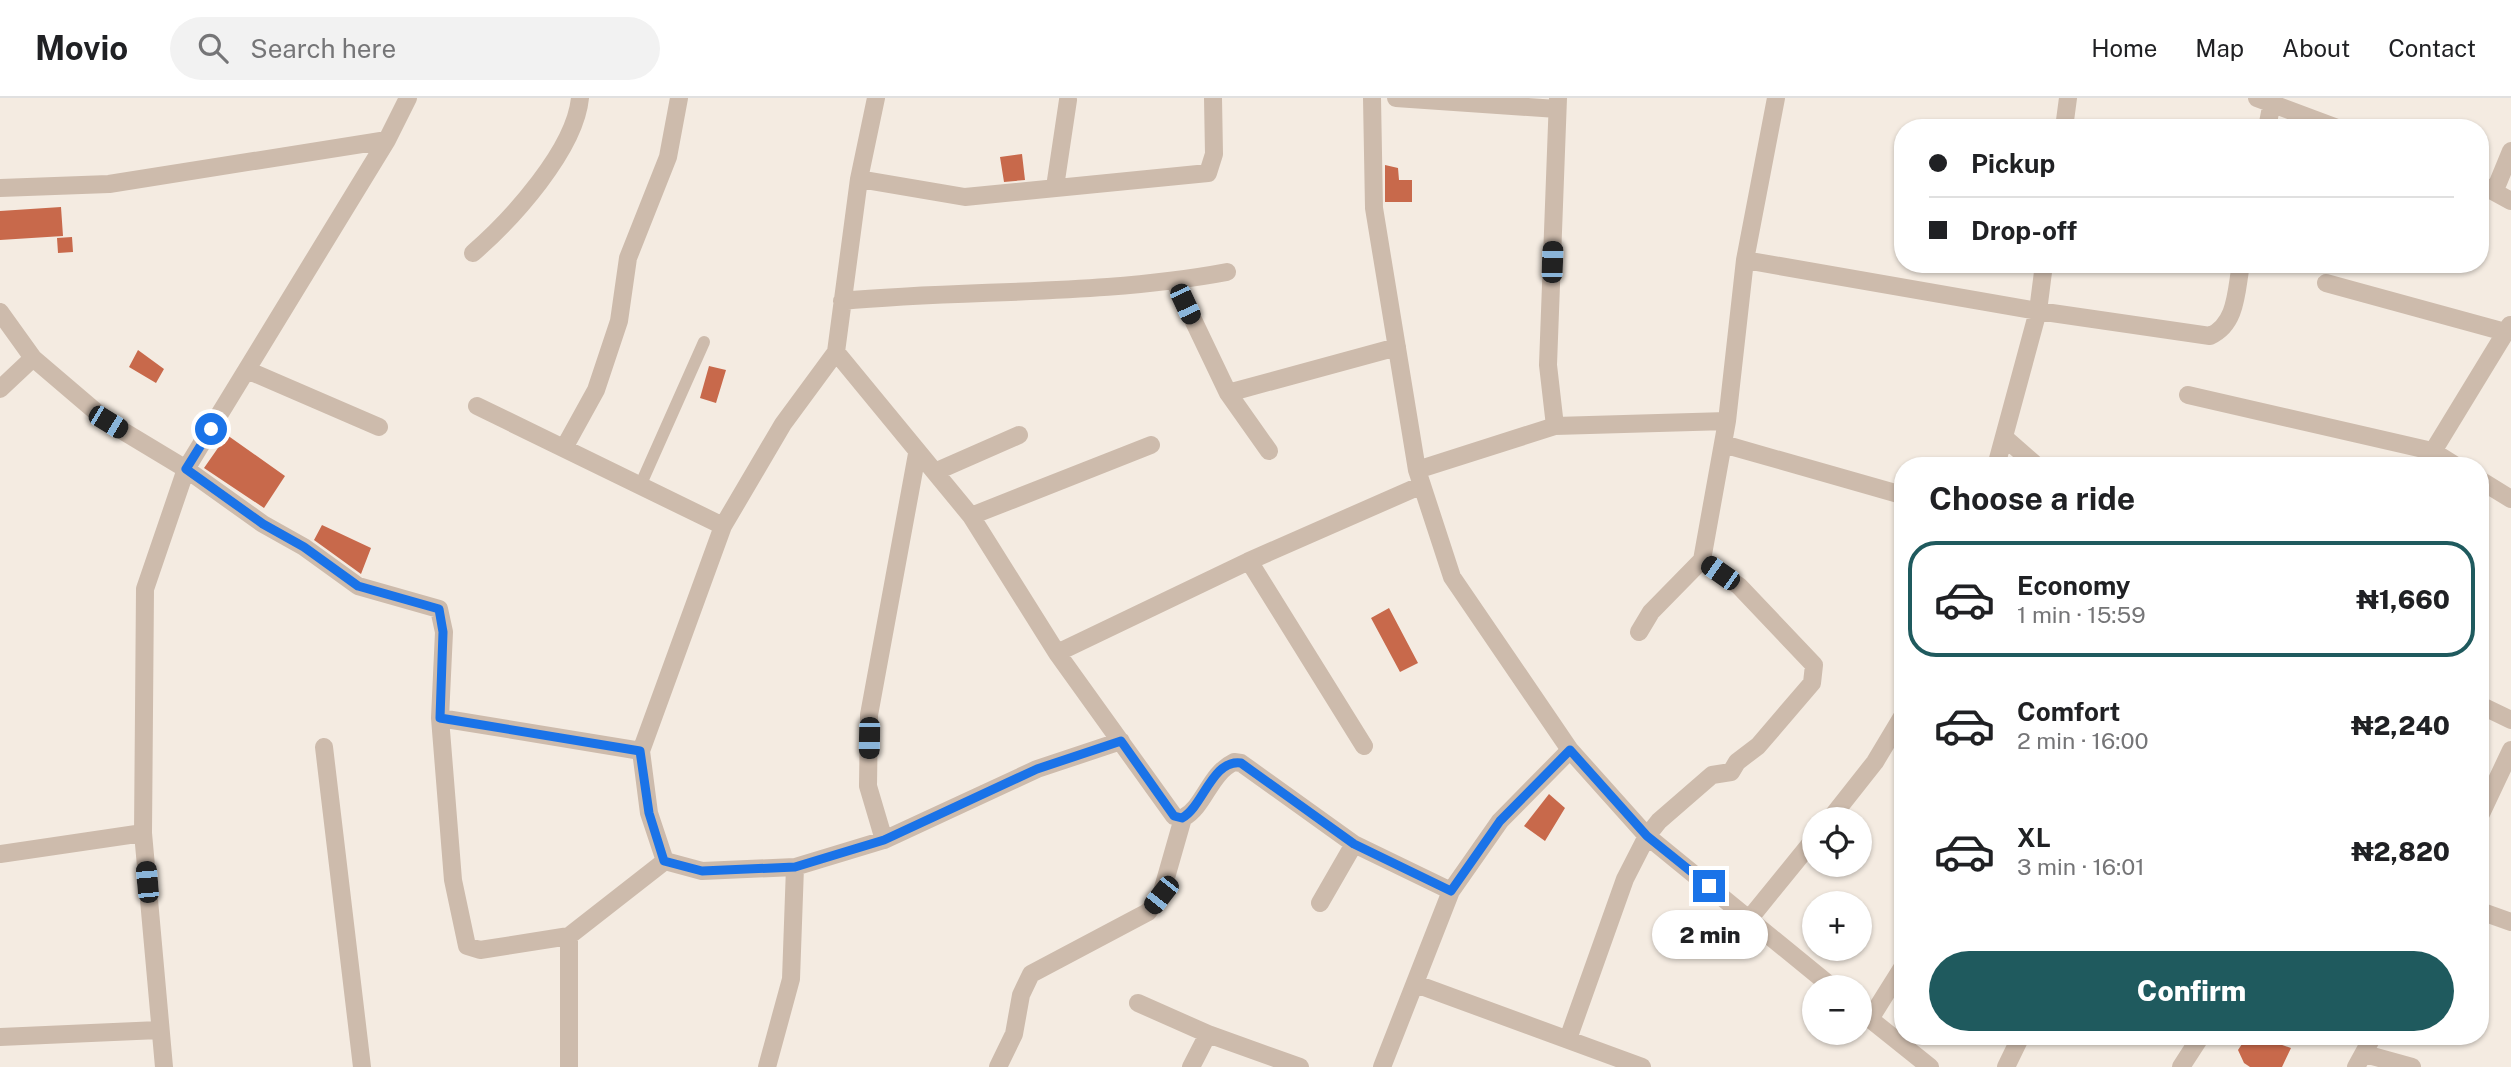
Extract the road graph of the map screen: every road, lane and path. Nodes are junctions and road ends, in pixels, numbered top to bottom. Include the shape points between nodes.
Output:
1 (408, 98) edge
2 (580, 98) edge
3 (679, 98) edge
4 (876, 98) edge
5 (1213, 98) edge
6 (1372, 98) edge
7 (1396, 98) edge
8 (1776, 98) edge
9 (2068, 98) edge
10 (1068, 100) dead end
11 (2264, 100) edge
12 (1557, 103) edge
13 (2065, 119) edge
14 (2266, 119) edge
15 (2314, 119) edge
16 (387, 141) junction
17 (2511, 151) edge
18 (859, 179) junction
19 (2489, 184) edge
20 (1055, 187) junction
21 (0, 188) edge
22 (2489, 188) edge
23 (2511, 201) edge
24 (473, 253) dead end
25 (1745, 260) junction
26 (1227, 272) dead end
27 (2043, 273) edge
28 (2239, 273) edge
29 (1175, 282) junction
30 (2326, 283) dead end
31 (842, 301) junction
32 (2038, 311) junction
33 (0, 312) edge
34 (2508, 328) edge
35 (704, 342) dead end
36 (1397, 347) junction
37 (836, 352) junction
38 (33, 358) junction
39 (247, 370) junction
40 (0, 389) edge
41 (1228, 393) junction
42 (2188, 395) dead end
43 (477, 406) dead end
44 (1727, 421) junction
45 (1555, 426) junction
46 (379, 427) dead end
47 (1019, 435) dead end
48 (2005, 438) junction
49 (1723, 444) junction
50 (1151, 445) dead end
51 (564, 448) junction
52 (1269, 452) dead end
53 (917, 454) junction
54 (1999, 457) edge
55 (2027, 457) edge
56 (2424, 457) edge
57 (2429, 457) edge
58 (186, 469) junction
59 (937, 471) junction
60 (1419, 478) junction
61 (640, 486) junction
62 (2489, 486) edge
63 (1894, 493) edge
64 (2511, 499) edge
65 (971, 516) junction
66 (723, 526) junction
67 (1702, 560) junction
68 (1249, 561) junction
69 (1639, 632) dead end
70 (1057, 653) junction
71 (2489, 709) edge
72 (440, 718) junction
73 (2511, 720) edge
74 (1894, 730) edge
75 (1121, 741) junction
76 (1364, 746) dead end
77 (324, 747) dead end
78 (1570, 750) junction
79 (640, 751) junction
80 (2511, 751) edge
81 (2489, 797) edge
82 (1839, 807) edge
83 (1182, 818) junction
84 (142, 833) junction
85 (1647, 836) junction
86 (884, 840) junction
87 (1354, 844) junction
88 (0, 854) edge
89 (1802, 854) edge
90 (664, 861) junction
91 (795, 867) junction
92 (1451, 891) junction
93 (1320, 904) dead end
94 (2489, 914) edge
95 (1750, 918) junction
96 (2511, 922) edge
97 (569, 936) junction
98 (1818, 975) edge
99 (1894, 978) edge
100 (1416, 984) junction
101 (1138, 1003) dead end
102 (1872, 1006) edge
103 (1872, 1021) edge
104 (159, 1030) junction
105 (1208, 1034) junction
106 (0, 1037) edge
107 (1894, 1038) edge
108 (1568, 1039) junction
109 (1902, 1045) edge
110 (2017, 1045) edge
111 (2195, 1045) edge
112 (2361, 1060) edge
113 (164, 1067) edge
114 (362, 1067) edge
115 (569, 1067) edge
116 (767, 1067) edge
117 (998, 1067) edge
118 (1191, 1067) edge
119 (1300, 1067) edge
120 (1382, 1067) edge
121 (1642, 1067) edge
122 (1930, 1067) edge
123 (2006, 1067) edge
124 (2181, 1067) edge
125 (2412, 1067) edge

1 - 16 street
2 - 24 street via 578,117 544,174 495,234
3 - 51 street via 668,157 628,258 619,321 596,390
4 - 18 street
5 - 20 street via 1214,154 1208,173
6 - 36 street via 1374,208
7 - 12 street
8 - 25 street
9 - 13 street
10 - 20 street
11 - 14 street
11 - 15 street
12 - 45 street via 1548,365
16 - 21 street via 109,184
16 - 39 street
17 - 19 street
18 - 20 street via 965,197
18 - 31 street
22 - 23 street
25 - 32 street
25 - 44 street
26 - 29 street
27 - 32 street
28 - 32 street via 2231,318 2223,330 2210,335
29 - 31 street via 998,294 932,292
29 - 41 street
30 - 34 street
31 - 37 street
32 - 48 street
33 - 38 street
34 - 57 street
35 - 61 lane
36 - 41 street
36 - 60 street
37 - 53 street
37 - 66 street via 783,424
38 - 40 street
38 - 58 street via 108,422
39 - 46 street
39 - 58 street
41 - 52 street
42 - 56 street
43 - 51 street
44 - 45 street
44 - 49 street
45 - 60 street
47 - 59 street
48 - 54 street
48 - 55 street
49 - 63 street
49 - 67 street
50 - 65 street
51 - 61 street
53 - 59 street
53 - 86 street via 869,715 868,786
58 - 72 street via 358,586 439,609 443,632
58 - 84 street via 145,589
59 - 65 street
60 - 68 street
60 - 78 street via 1452,577
61 - 66 street
62 - 64 street
65 - 70 street
66 - 79 street
67 - 69 street via 1651,612
67 - 85 street via 1739,586 1814,665 1814,674 1812,683 1758,746 1731,772 1712,775
68 - 70 street
68 - 76 street
70 - 75 street
71 - 73 street
72 - 79 street
72 - 97 street via 453,880 467,946 480,950
74 - 82 street
75 - 83 street via 1174,816
75 - 86 street via 1037,769
77 - 114 street
78 - 85 street
78 - 92 street via 1500,821
79 - 90 street via 649,813
80 - 81 street
83 - 87 street via 1210,783 1234,762 1241,763
83 - 117 street via 1161,895 1148,912 1031,974 1021,995 1014,1034
84 - 88 street
84 - 104 street
85 - 95 street
85 - 108 street via 1625,878
86 - 91 street
87 - 92 street
87 - 93 street
89 - 95 street
90 - 91 street via 702,871
90 - 97 street
91 - 116 street via 791,979
92 - 100 street
94 - 96 street
95 - 98 street
97 - 115 street
99 - 102 street
100 - 108 street
100 - 120 street
101 - 105 street
103 - 107 street
104 - 106 street
104 - 113 street
105 - 118 street
105 - 119 street
108 - 121 street
109 - 122 street
110 - 123 street
111 - 124 street
112 - 125 street

